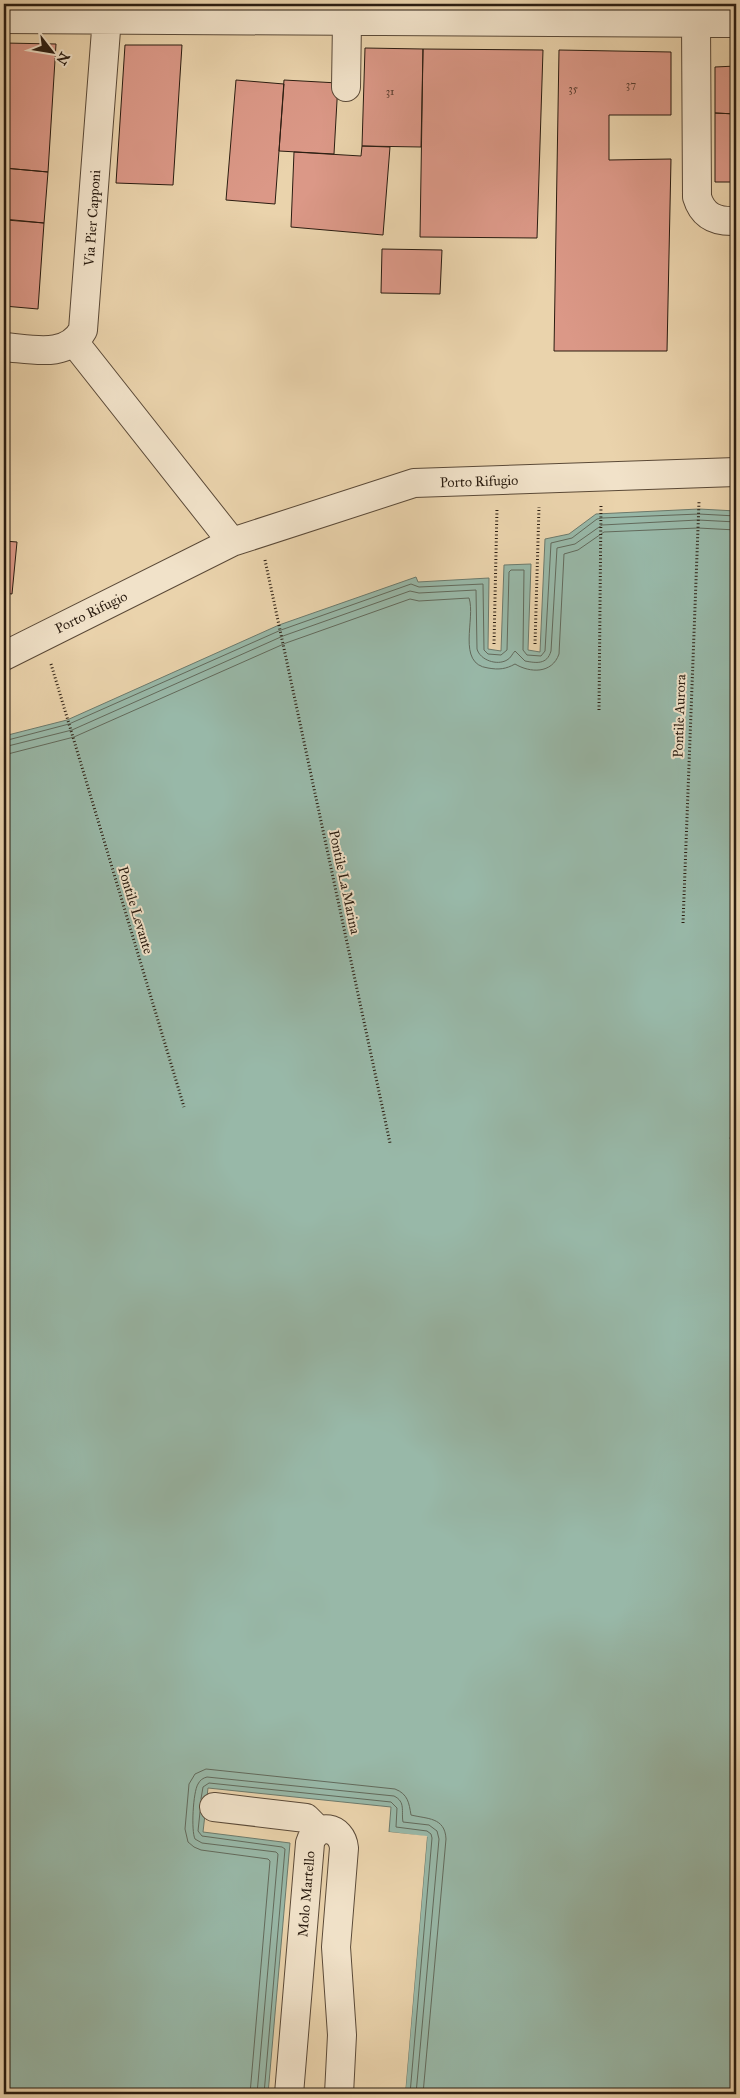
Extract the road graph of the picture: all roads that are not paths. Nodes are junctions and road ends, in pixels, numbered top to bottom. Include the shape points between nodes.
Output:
1 (107, 12) edge
2 (4, 18) edge
3 (347, 21) junction
4 (696, 23) junction
5 (736, 23) edge
6 (346, 87) dead end
7 (736, 221) edge
8 (74, 342) junction
9 (4, 347) edge
10 (736, 472) edge
11 (232, 542) junction
12 (4, 656) edge
13 (214, 1807) dead end
14 (318, 1831) junction
15 (289, 2094) edge
16 (339, 2094) edge

1 - 2 street
1 - 3 street
1 - 8 street, Via Pier Capponi via 84,324
3 - 4 street
3 - 6 street
4 - 5 street
4 - 7 street via 697,197 700,206 713,219
8 - 9 street via 59,350
8 - 11 street
10 - 11 street, Porto Rifugio via 414,483
11 - 12 street, Porto Rifugio
13 - 14 street via 306,1818
14 - 15 street, Molo Martello via 310,1843
14 - 16 street via 334,1830 341,1837 344,1848 336,1947 342,2036

